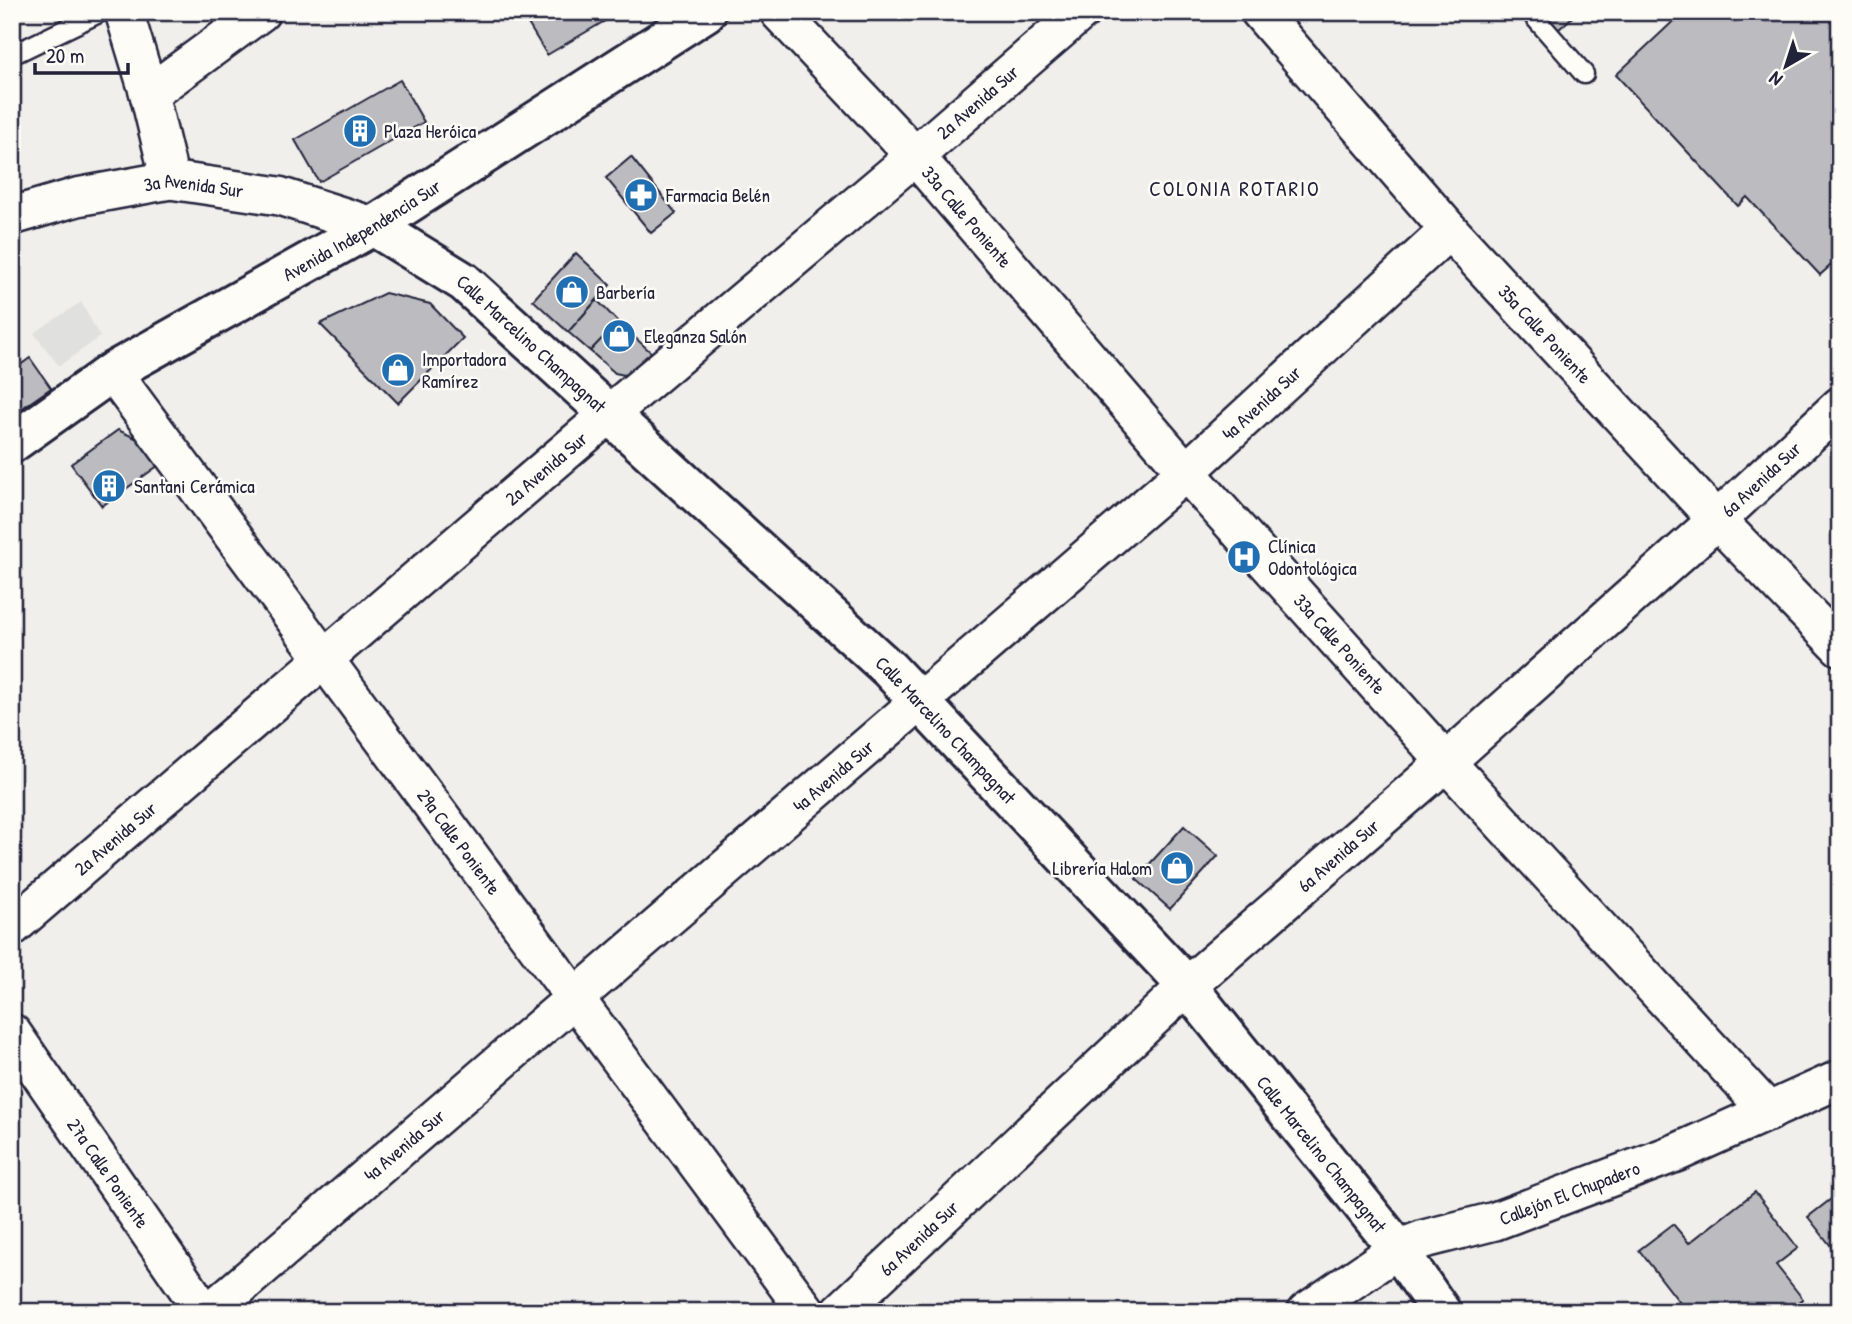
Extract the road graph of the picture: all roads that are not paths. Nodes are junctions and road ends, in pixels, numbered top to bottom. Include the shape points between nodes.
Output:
1 (101, 12) edge
2 (124, 12) edge
3 (261, 12) edge
4 (706, 12) edge
5 (779, 12) edge
6 (1081, 12) edge
7 (1260, 12) edge
8 (1530, 12) edge
9 (12, 55) edge
10 (1584, 74) dead end
11 (149, 94) junction
12 (915, 156) junction
13 (170, 180) junction
14 (12, 216) edge
15 (373, 226) junction
16 (1449, 230) junction
17 (112, 372) junction
18 (1840, 407) edge
19 (608, 415) junction
20 (12, 443) edge
21 (1186, 472) junction
22 (1717, 520) junction
23 (1840, 647) edge
24 (324, 659) junction
25 (920, 701) junction
26 (1446, 762) junction
27 (12, 927) edge
28 (1187, 986) junction
29 (576, 999) junction
30 (12, 1033) edge
31 (1840, 1079) edge
32 (1769, 1112) junction
33 (1398, 1249) junction
34 (204, 1312) edge
35 (210, 1312) edge
36 (807, 1312) edge
37 (840, 1312) edge
38 (1306, 1312) edge
39 (1441, 1312) edge

1 - 9 lane
2 - 11 street
3 - 11 street
4 - 15 street, Avenida Independencia Sur
5 - 12 street, 33a Calle Poniente
6 - 12 street, 2a Avenida Sur
7 - 16 street, 35a Calle Poniente
8 - 10 lane
11 - 13 street
12 - 19 street, 2a Avenida Sur
12 - 21 street, 33a Calle Poniente
13 - 14 street, 3a Avenida Sur via 77,197
13 - 15 street, 3a Avenida Sur via 279,196
15 - 17 street, Avenida Independencia Sur
15 - 19 street, Calle Marcelino Champagnat via 464,282
16 - 21 street, 4a Avenida Sur
16 - 22 street, 35a Calle Poniente
17 - 20 street, Avenida Independencia Sur
17 - 24 street, 29a Calle Poniente
18 - 22 street, 6a Avenida Sur
19 - 24 street, 2a Avenida Sur
19 - 25 street, Calle Marcelino Champagnat
21 - 25 street, 4a Avenida Sur
21 - 26 street, 33a Calle Poniente
22 - 23 street, 35a Calle Poniente
22 - 26 street, 6a Avenida Sur
24 - 27 street, 2a Avenida Sur
24 - 29 street, 29a Calle Poniente
25 - 28 street, Calle Marcelino Champagnat
25 - 29 street, 4a Avenida Sur
26 - 28 street, 6a Avenida Sur
26 - 32 street, 33a Calle Poniente
28 - 33 street, Calle Marcelino Champagnat
28 - 37 street, 6a Avenida Sur
29 - 35 street, 4a Avenida Sur
29 - 36 street, 29a Calle Poniente
30 - 34 street, 27a Calle Poniente
31 - 32 street, Callejón El Chupadero
32 - 33 street, Callejón El Chupadero via 1678,1152 1495,1221
33 - 38 street, Callejón El Chupadero
33 - 39 street, Calle Marcelino Champagnat

